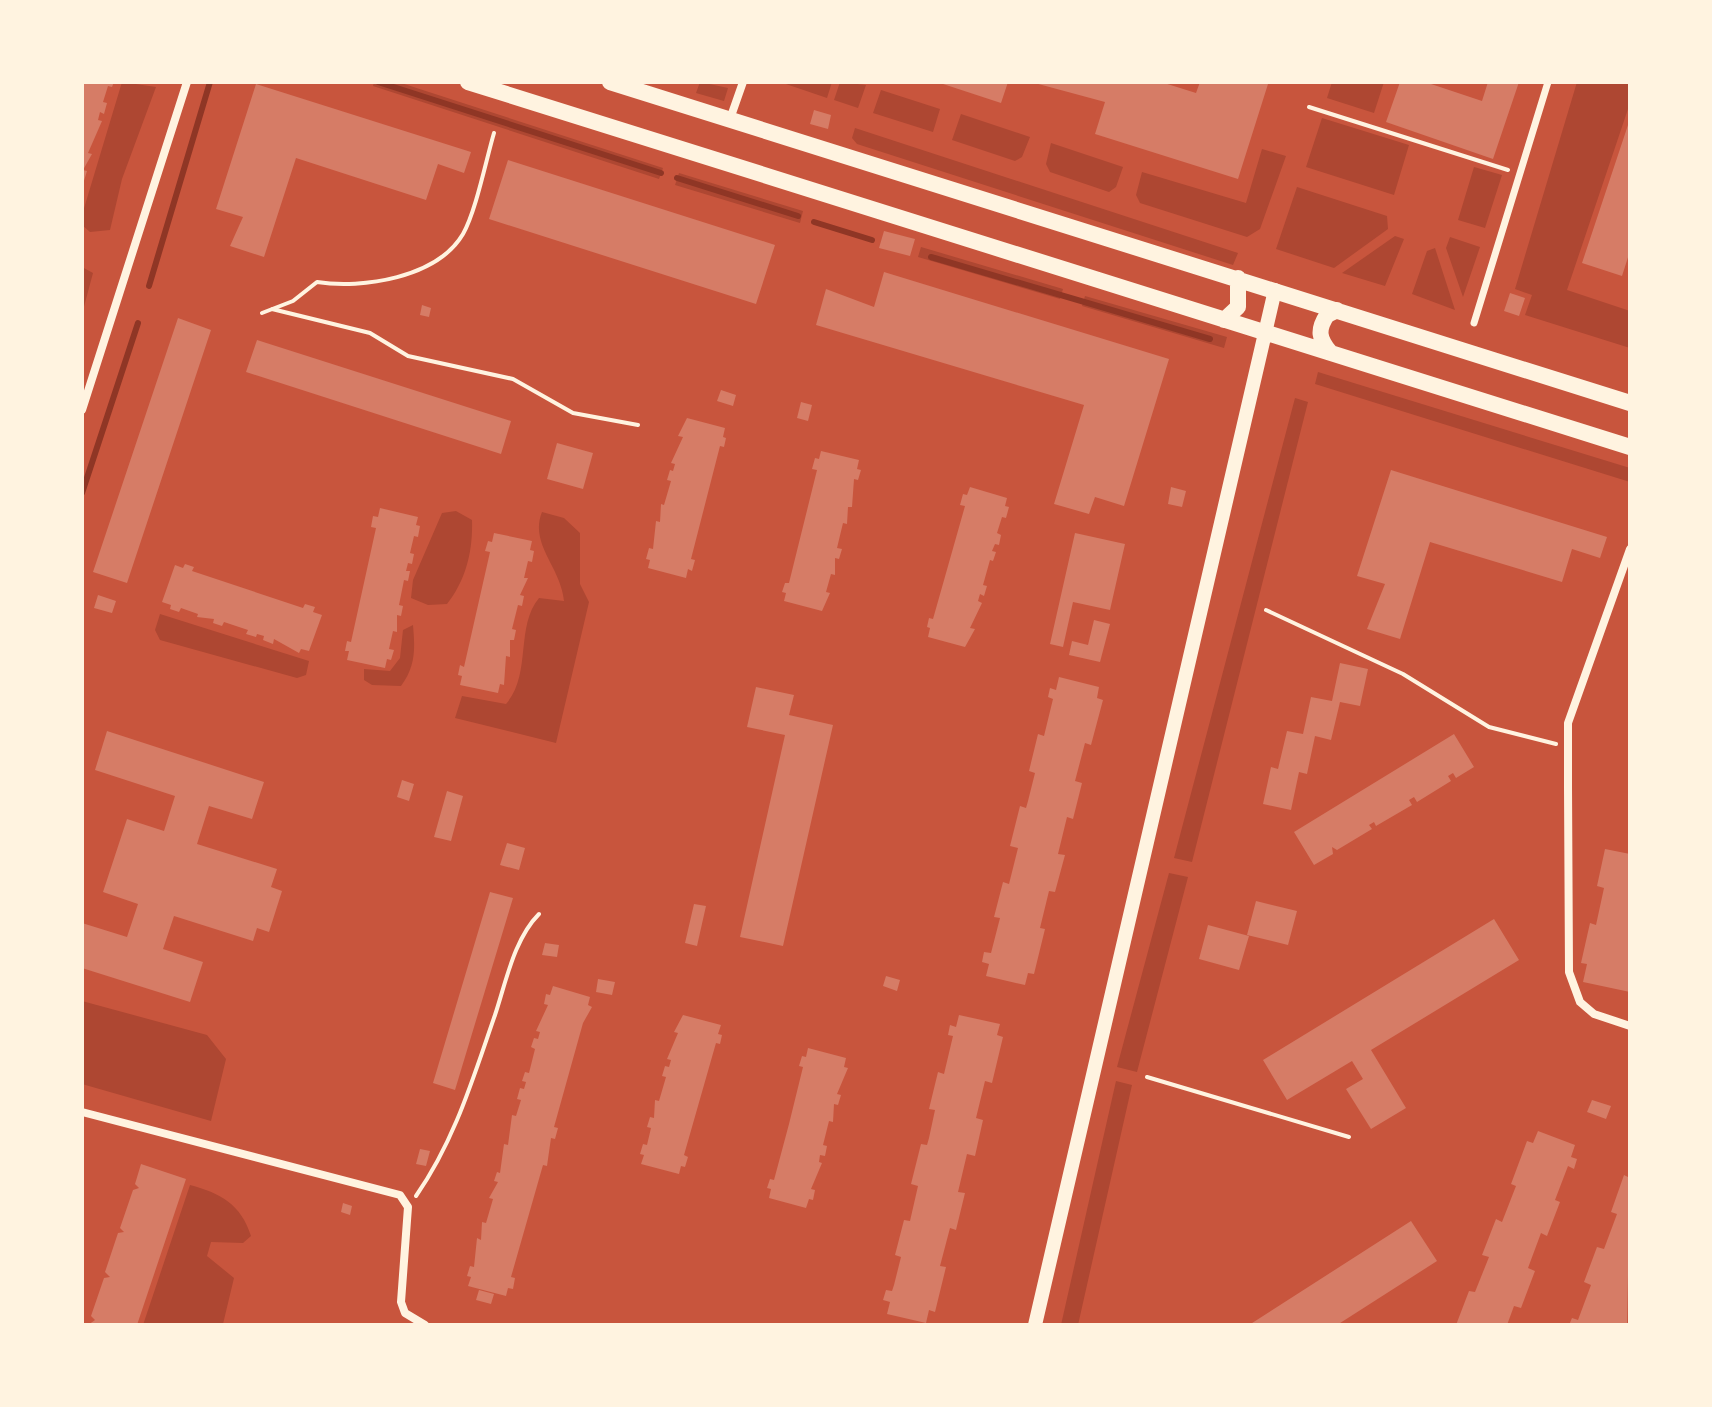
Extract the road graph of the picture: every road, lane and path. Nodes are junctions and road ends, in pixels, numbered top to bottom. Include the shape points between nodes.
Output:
1 (187, 82) edge
2 (468, 82) edge
3 (610, 82) edge
4 (743, 82) edge
5 (1548, 82) edge
6 (1309, 107) dead end
7 (730, 120) junction
8 (494, 133) dead end
9 (1520, 174) junction
10 (1238, 278) junction
11 (1275, 290) junction
12 (272, 309) junction
13 (1337, 310) junction
14 (262, 313) dead end
15 (1224, 320) junction
16 (1474, 323) dead end
17 (1264, 332) junction
18 (1330, 352) junction
19 (1630, 403) edge
20 (82, 410) edge
21 (638, 425) dead end
22 (1630, 447) edge
23 (1630, 549) edge
24 (1266, 610) dead end
25 (1568, 748) junction
26 (539, 914) dead end
27 (1630, 1026) edge
28 (1147, 1077) dead end
29 (82, 1112) edge
30 (1349, 1137) dead end
31 (408, 1207) junction
32 (425, 1325) edge
33 (1035, 1325) edge

1 - 20 street
2 - 15 main road
3 - 7 main road
4 - 7 street
5 - 9 street
6 - 9 path
7 - 10 main road
8 - 12 path via 464,234 444,256 380,284 344,287 317,282
9 - 16 street
10 - 11 main road
10 - 15 main road via 1238,307
11 - 13 main road
11 - 17 street
12 - 14 path
12 - 21 path via 370,333 408,356 513,379 573,413
13 - 18 main road via 1327,315 1320,332
13 - 19 main road
15 - 17 main road
17 - 18 main road
17 - 33 street
18 - 22 main road
23 - 25 street via 1568,723
24 - 25 path via 1403,674 1489,727
25 - 27 street via 1569,972 1580,1002 1594,1014
26 - 31 path via 514,959 458,1122 436,1168
28 - 30 path
29 - 31 street via 400,1195
31 - 32 street via 401,1302 405,1313

